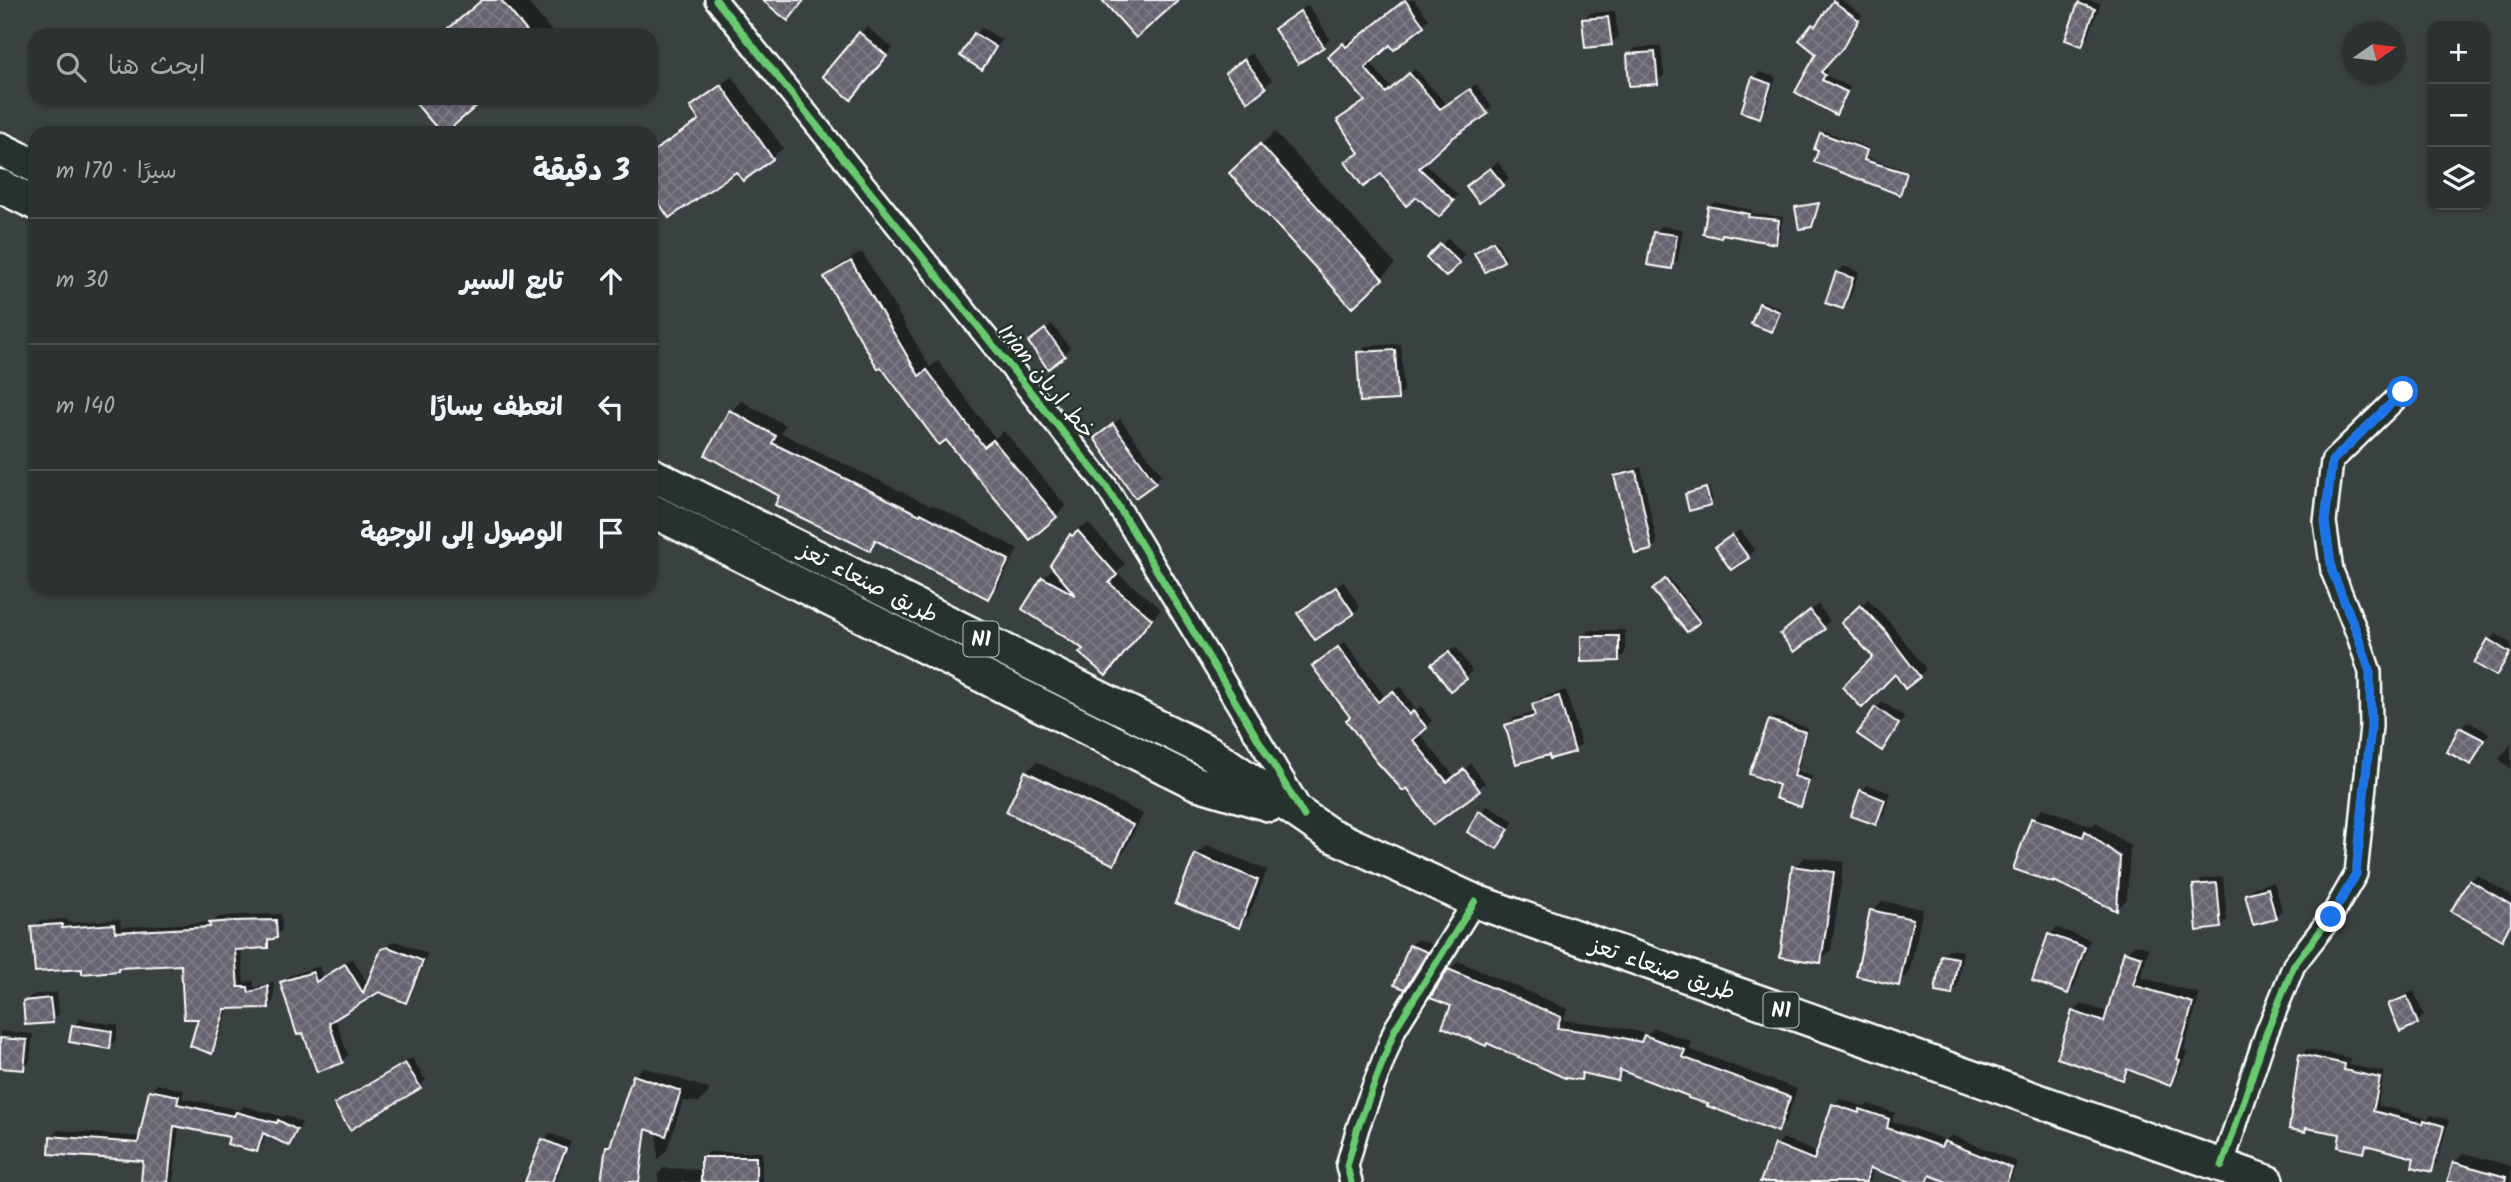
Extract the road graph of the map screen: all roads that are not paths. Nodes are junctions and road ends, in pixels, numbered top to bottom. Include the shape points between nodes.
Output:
1 (716, 0) edge
2 (0, 149) edge
3 (28, 163) edge
4 (0, 186) edge
5 (28, 200) edge
6 (2403, 392) dead end
7 (658, 477) edge
8 (658, 514) edge
9 (1304, 816) junction
10 (1475, 901) junction
11 (2222, 1166) junction
12 (1352, 1182) edge
13 (2268, 1182) edge

1 - 9 street, Irian خط اريان via 1107,486
2 - 3 highway
4 - 5 highway
6 - 11 street via 2332,461 2325,522 2332,571 2370,672 2371,726 2356,874 2331,917 2294,965
7 - 9 highway, طريق صنعاء تعز / N1 via 1209,752
8 - 9 highway, طريق صنعاء تعز / N1 via 1196,783
9 - 10 highway, طريق صنعاء تعز / N1 via 1329,834
10 - 11 highway, طريق صنعاء تعز / N1
10 - 12 street via 1395,1029 1347,1166
11 - 13 highway, طريق صنعاء تعز / N1

